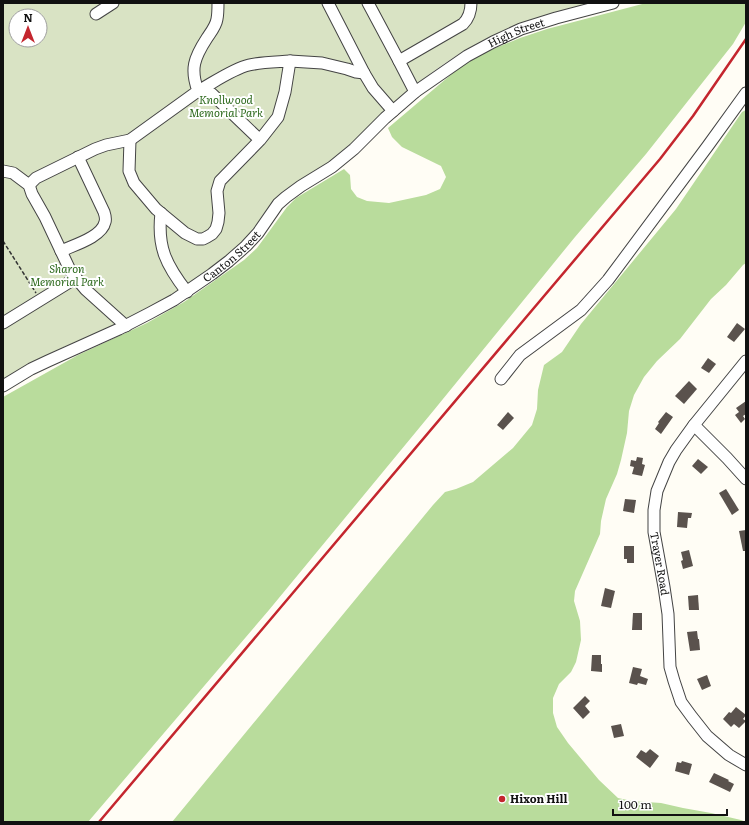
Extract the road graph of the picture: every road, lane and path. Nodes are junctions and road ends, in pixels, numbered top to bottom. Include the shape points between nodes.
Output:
1 (114, 3) edge
2 (218, 3) edge
3 (328, 3) edge
4 (368, 3) edge
5 (471, 3) edge
6 (613, 3) edge
7 (595, 5) edge
8 (96, 14) dead end
9 (290, 61) junction
10 (399, 61) junction
11 (364, 73) junction
12 (428, 82) joint
13 (198, 91) junction
14 (416, 92) junction
15 (746, 93) edge
16 (393, 111) junction
17 (130, 140) junction
18 (260, 140) junction
19 (78, 157) junction
20 (3, 171) edge
21 (29, 185) junction
22 (161, 213) junction
23 (3, 241) edge
24 (61, 251) junction
25 (76, 278) junction
26 (187, 292) junction
27 (41, 300) junction
28 (3, 323) edge
29 (126, 326) junction
30 (746, 361) edge
31 (502, 379) dead end
32 (3, 386) edge
33 (694, 425) junction
34 (746, 479) edge
35 (746, 765) edge

1 - 8 street
2 - 13 street via 217,20 213,30 196,57 194,81
3 - 11 street
4 - 10 street
5 - 10 street via 470,14 461,25
6 - 7 street, High Street
7 - 12 street, High Street via 500,38
9 - 11 street via 322,63
9 - 13 street via 248,65
9 - 18 street via 278,117
10 - 14 street
11 - 16 street
12 - 14 street, Canton Street
13 - 17 street
13 - 18 street via 212,94
14 - 16 street, Canton Street
15 - 31 street via 608,280 582,310 520,355
16 - 26 street, Canton Street via 344,158 281,201 246,246
17 - 19 street via 106,145
17 - 22 street via 131,177
18 - 22 street via 220,181 217,192 218,222 212,234 203,239 191,237
19 - 21 street via 36,178
19 - 24 street via 106,220 95,236
20 - 21 street via 13,173
21 - 24 street
22 - 26 street via 160,235 164,254 174,276
23 - 27 path
24 - 25 street
25 - 27 street
25 - 29 street
26 - 29 street, Canton Street
27 - 28 street
29 - 32 street, Canton Street via 31,369
30 - 33 street, Trayer Road
33 - 34 street
33 - 35 street, Trayer Road via 669,462 657,491 654,510 654,532 668,614 670,668 681,702 692,717 707,736 729,755

